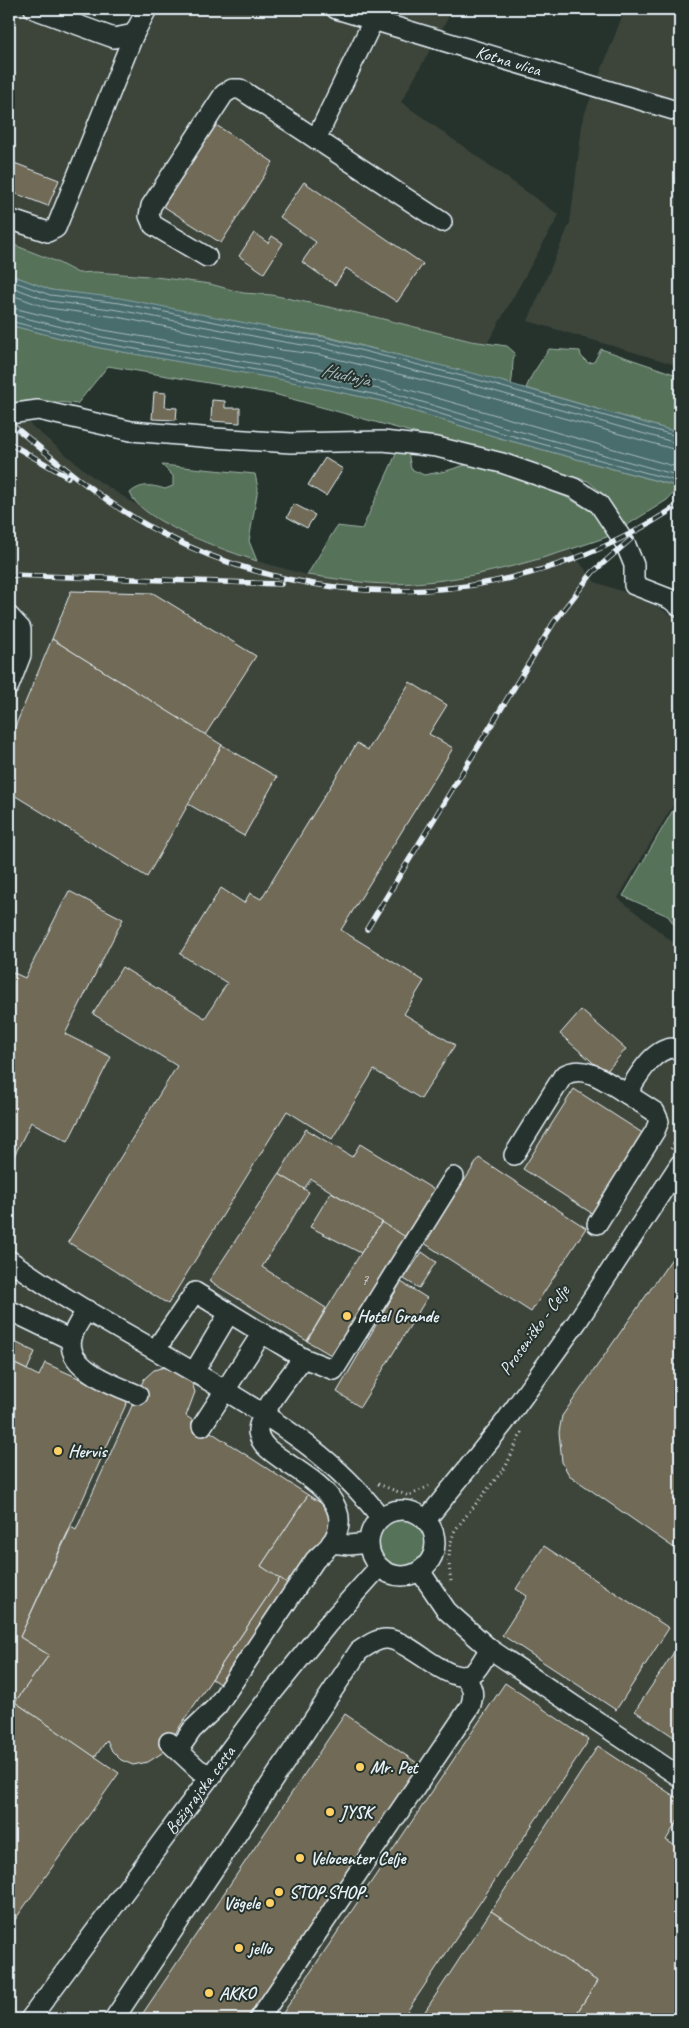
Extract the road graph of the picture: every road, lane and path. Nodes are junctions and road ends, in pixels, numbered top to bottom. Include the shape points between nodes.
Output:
1 (34, 9) edge
2 (147, 9) edge
3 (336, 9) edge
4 (373, 21) junction
5 (134, 34) junction
6 (680, 112) edge
7 (316, 139) junction
8 (9, 219) edge
9 (442, 222) dead end
10 (207, 257) dead end
11 (9, 414) edge
12 (680, 607) edge
13 (9, 616) edge
14 (9, 686) edge
15 (680, 1049) edge
16 (627, 1094) junction
17 (680, 1134) edge
18 (514, 1155) dead end
19 (675, 1157) edge
20 (454, 1177) dead end
21 (598, 1224) dead end
22 (9, 1260) edge
23 (9, 1310) edge
24 (87, 1310) junction
25 (230, 1313) junction
26 (262, 1333) junction
27 (71, 1340) junction
28 (156, 1349) junction
29 (302, 1358) junction
30 (194, 1372) junction
31 (225, 1391) junction
32 (138, 1395) dead end
33 (264, 1414) junction
34 (202, 1426) dead end
35 (436, 1480) dead end
36 (378, 1484) dead end
37 (380, 1517) junction
38 (426, 1520) junction
39 (331, 1543) junction
40 (368, 1543) junction
41 (379, 1567) junction
42 (420, 1571) junction
43 (490, 1649) junction
44 (464, 1676) junction
45 (212, 1776) junction
46 (680, 1777) edge
47 (32, 2018) edge
48 (114, 2019) edge
49 (259, 2019) edge

1 - 5 street via 114,38
2 - 5 street
3 - 4 street, Kotna ulica
4 - 6 street, Kotna ulica
4 - 7 street
5 - 8 street via 56,228 48,232
7 - 9 street
7 - 10 street via 240,89 224,94 151,206 149,216 153,225
11 - 12 street via 38,410 131,431 214,438 291,443 383,441 437,447 502,462 574,488 599,504 628,550 634,565 634,585 670,599
13 - 14 street via 21,629 21,655
15 - 16 street via 674,1047 658,1053
16 - 18 street via 586,1071 572,1070 563,1076
16 - 21 street via 655,1112 659,1121
17 - 19 path
19 - 38 street via 578,1322 504,1424
20 - 29 street via 334,1370
22 - 24 street
23 - 27 street
24 - 27 street
24 - 28 street
25 - 26 street
25 - 28 street via 195,1292
25 - 30 street
26 - 29 street
26 - 31 street
27 - 32 street via 80,1364 95,1376
28 - 30 street
29 - 33 street
30 - 31 street
31 - 33 street
31 - 34 street
33 - 37 street via 321,1454 365,1496
33 - 39 street via 258,1431 262,1442 325,1490 337,1507 339,1522
35 - 36 path via 409,1496
37 - 38 street via 404,1509 412,1510
37 - 40 street
38 - 42 street via 435,1537 435,1547 433,1556
39 - 40 street
39 - 45 street via 315,1560 217,1706 174,1746 198,1769
40 - 41 street via 369,1552
41 - 42 street via 388,1574 399,1576 410,1576
41 - 45 street, Bežigrajska cesta via 272,1693
42 - 43 street via 446,1611
43 - 44 street via 474,1671
43 - 46 street
44 - 48 street via 447,1672 400,1642 386,1638 359,1651
44 - 49 street via 472,1685 474,1696 470,1707
45 - 47 street, Bežigrajska cesta

